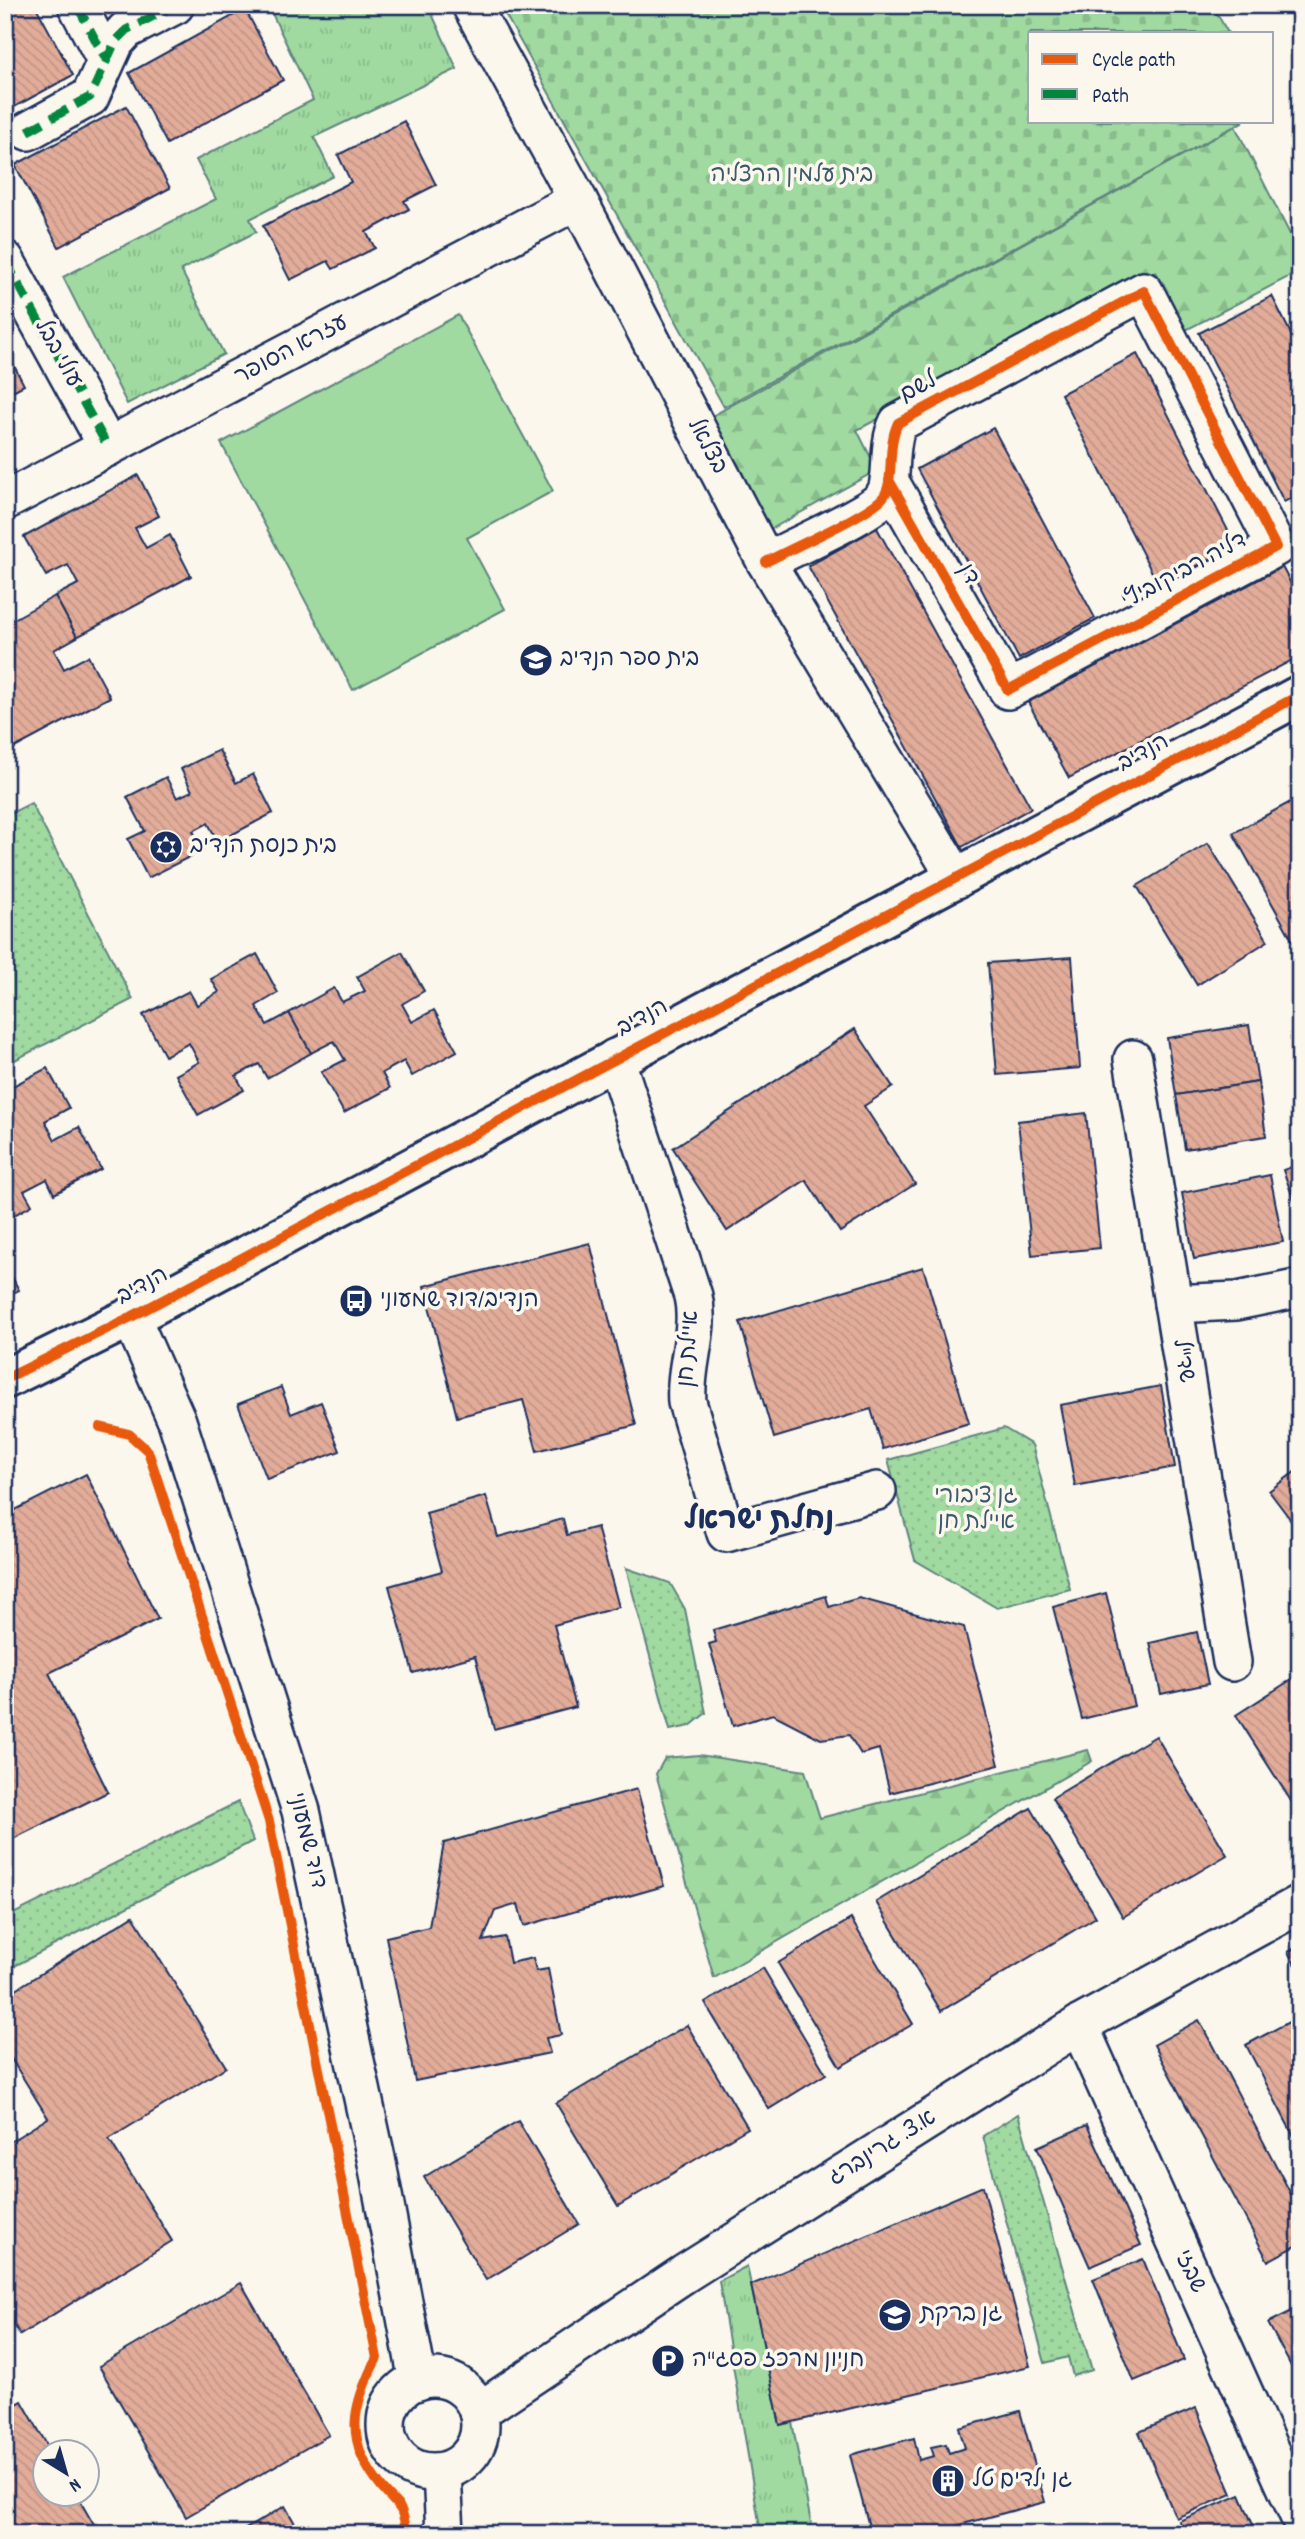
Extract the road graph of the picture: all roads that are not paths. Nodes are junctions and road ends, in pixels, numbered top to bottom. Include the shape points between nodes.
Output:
1 (77, 5) edge
2 (175, 5) edge
3 (471, 5) edge
4 (105, 58) junction
5 (28, 131) dead end
6 (578, 200) junction
7 (5, 260) edge
8 (1144, 291) joint
9 (108, 447) junction
10 (889, 480) junction
11 (5, 501) edge
12 (766, 562) junction
13 (1008, 690) joint
14 (1300, 695) edge
15 (957, 880) junction
16 (615, 1058) junction
17 (1133, 1059) dead end
18 (1300, 1288) edge
19 (1173, 1304) junction
20 (131, 1317) junction
21 (5, 1379) edge
22 (877, 1491) dead end
23 (1232, 1662) dead end
24 (1300, 1904) edge
25 (1079, 2025) junction
26 (418, 2381) junction
27 (478, 2412) junction
28 (442, 2472) junction
29 (1300, 2518) edge
30 (446, 2534) edge

1 - 4 street
2 - 4 street via 126,30
3 - 6 street, בצלאל
4 - 5 street via 90,97
6 - 9 street, עזרא הסופר
6 - 12 street, בצלאל
7 - 9 street, עולי בבל
8 - 10 street, לשם via 898,423 890,440
8 - 13 street, 'דליה רביקוביץ via 1276,547
9 - 11 street, עזרא הסופר
10 - 12 street via 884,497 867,509
10 - 13 street, דן
12 - 15 street, בצלאל
14 - 15 street, הנדיב
15 - 16 street, הנדיב
16 - 20 street, הנדיב
16 - 22 street, איילת חן via 693,1296 697,1314 687,1402 726,1533
17 - 19 street, שד"ל
18 - 19 street via 1237,1301
19 - 23 street, שד"ל
20 - 21 street, הנדיב
20 - 26 street, דוד שמעוני via 177,1421 301,1811 376,2158
24 - 25 street, א.צ. גרינברג
25 - 27 street, א.צ. גרינברג via 684,2274
25 - 29 street, שבזי
26 - 27 street via 438,2378 451,2382 463,2389
26 - 28 street via 399,2392 390,2405 386,2434 400,2460 413,2468
27 - 28 street via 473,2449 465,2460
28 - 30 street

